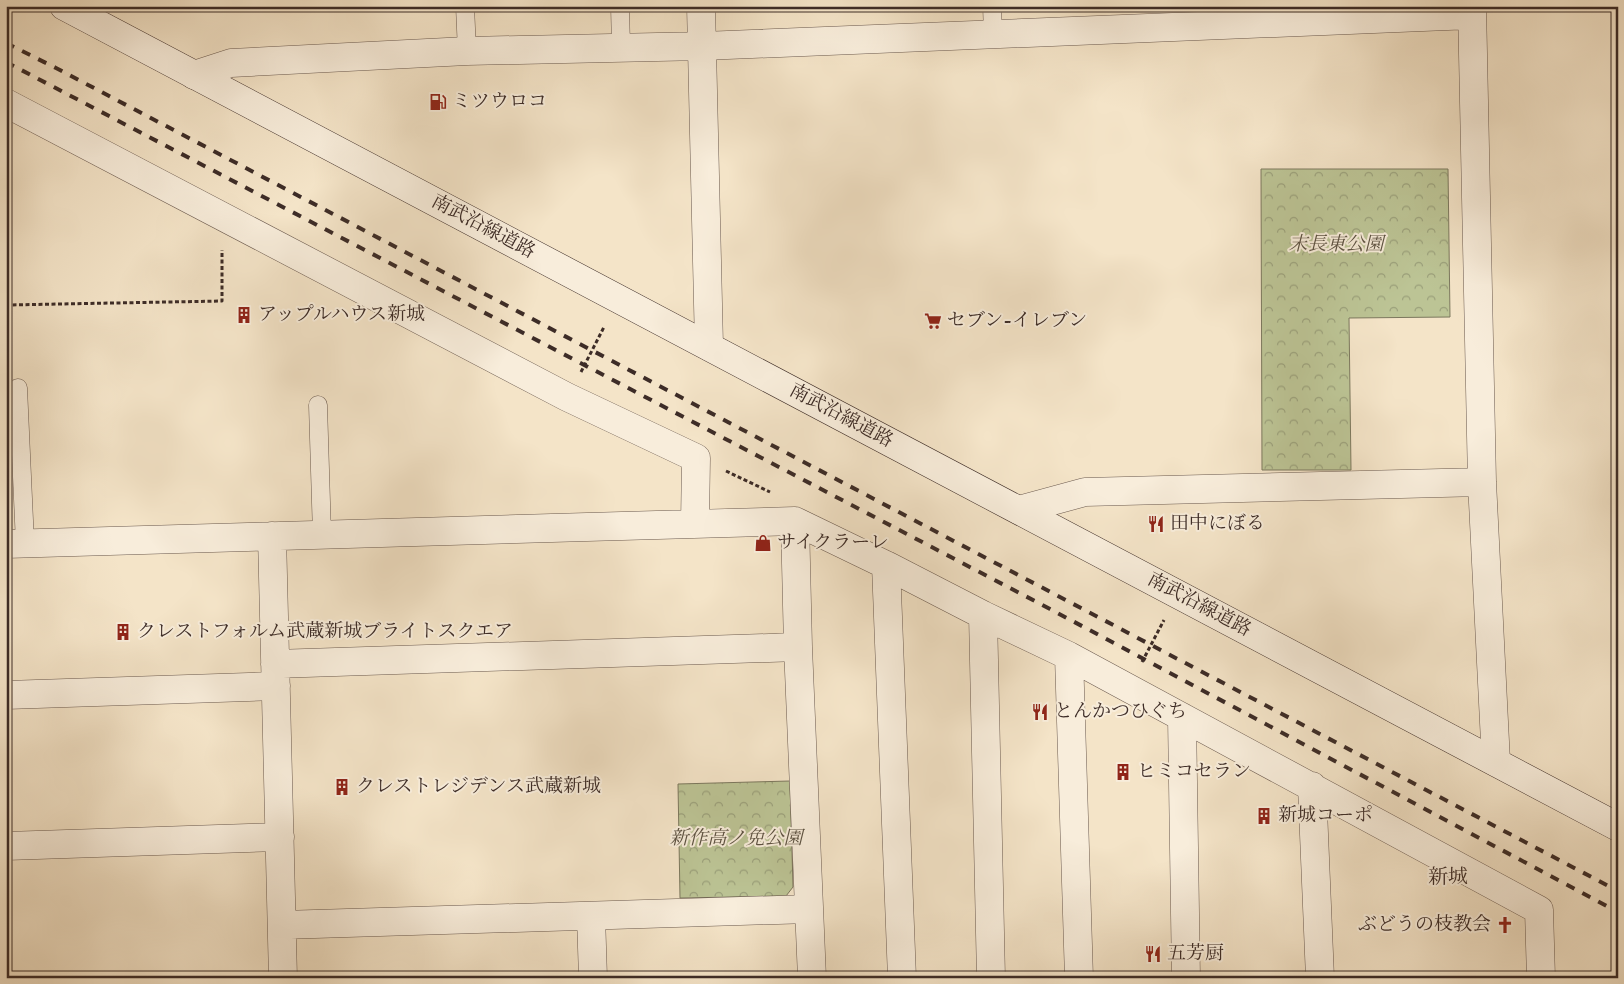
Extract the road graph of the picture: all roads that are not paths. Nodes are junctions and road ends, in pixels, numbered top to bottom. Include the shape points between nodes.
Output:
1 (64, 6) edge
2 (465, 6) edge
3 (620, 6) edge
4 (702, 6) edge
5 (992, 6) edge
6 (1472, 10) edge
7 (993, 34) junction
8 (703, 46) junction
9 (621, 48) junction
10 (467, 51) junction
11 (194, 75) junction
12 (6, 103) edge
13 (709, 346) junction
14 (18, 388) dead end
15 (318, 405) dead end
16 (1482, 482) junction
17 (1019, 510) junction
18 (795, 521) junction
19 (695, 524) junction
20 (322, 535) junction
21 (272, 536) junction
22 (16, 544) edge
23 (886, 565) junction
24 (983, 615) junction
25 (798, 647) junction
26 (1069, 656) junction
27 (275, 675) junction
28 (6, 695) edge
29 (1182, 716) junction
30 (1496, 762) junction
31 (1312, 786) junction
32 (1618, 827) edge
33 (280, 837) junction
34 (6, 846) edge
35 (809, 909) junction
36 (591, 916) junction
37 (282, 925) junction
38 (283, 978) edge
39 (593, 978) edge
40 (812, 978) edge
41 (902, 978) edge
42 (991, 978) edge
43 (1079, 978) edge
44 (1186, 978) edge
45 (1320, 978) edge
46 (1541, 978) edge

1 - 11 street, 南武沿線道路
2 - 10 lane
3 - 9 lane
4 - 8 street
5 - 7 lane
6 - 7 street
6 - 16 street
7 - 8 street
8 - 9 street
8 - 13 street
9 - 10 street
10 - 11 street via 231,63
11 - 13 street, 南武沿線道路
12 - 19 street via 567,397 696,458
13 - 17 street, 南武沿線道路
14 - 22 lane
15 - 20 lane
16 - 17 street via 1085,492
16 - 30 street
17 - 30 street, 南武沿線道路
18 - 19 street
18 - 23 street
18 - 25 street
19 - 20 street
20 - 21 street
21 - 22 street
21 - 27 street
23 - 24 street
23 - 41 street
24 - 26 street
24 - 42 street
25 - 27 street
25 - 35 street
26 - 29 street
26 - 43 street
27 - 28 street
27 - 33 street
29 - 31 street
29 - 44 street
30 - 32 street, 南武沿線道路
31 - 45 street
31 - 46 street via 1538,910
33 - 34 street
33 - 37 street
35 - 36 street
35 - 40 street
36 - 37 street
36 - 39 street
37 - 38 street

